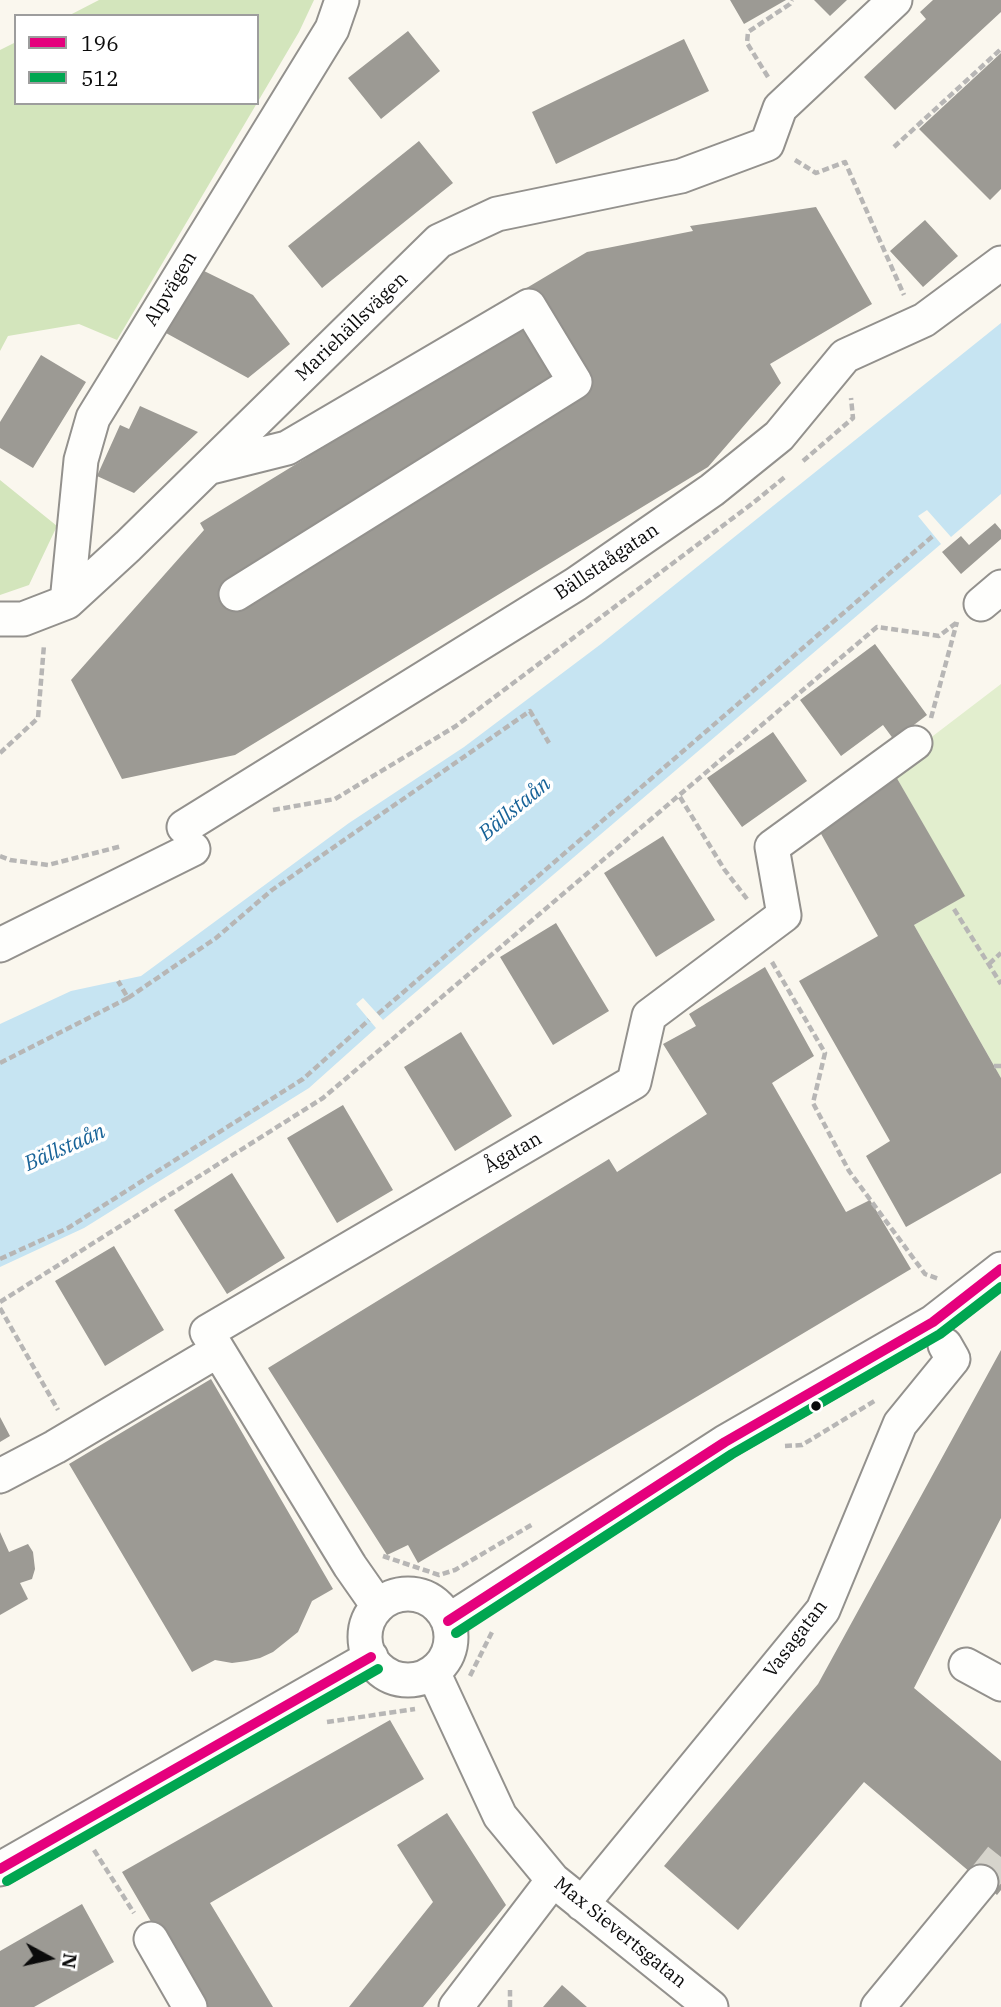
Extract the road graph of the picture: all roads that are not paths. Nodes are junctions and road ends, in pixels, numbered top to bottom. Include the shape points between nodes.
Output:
1 (342, 0) edge
2 (895, 0) edge
3 (1001, 263) edge
4 (208, 468) junction
5 (236, 594) dead end
6 (57, 606) junction
7 (0, 619) edge
8 (915, 743) road end
9 (0, 945) edge
10 (1001, 1269) edge
11 (945, 1345) dead end
12 (217, 1351) junction
13 (0, 1476) edge
14 (378, 1606) junction
15 (448, 1620) junction
16 (370, 1657) junction
17 (966, 1665) dead end
18 (438, 1683) junction
19 (1001, 1684) edge
20 (0, 1869) edge
21 (553, 1880) junction
22 (981, 1882) tunnel mouth
23 (582, 1904) junction
24 (150, 1939) road end
25 (190, 2007) edge
26 (456, 2007) edge
27 (711, 2007) edge
28 (878, 2007) edge

1 - 6 street, Alpvägen via 332,29 93,418 81,460
2 - 4 street, Mariehällsvägen via 780,107 767,144 681,176 497,214 439,241
3 - 9 street, Bällstaågatan via 923,320 845,356 779,436 712,491 576,584 188,838
4 - 5 street via 287,447 529,306 575,382
4 - 6 street, Mariehällsvägen
6 - 7 street, Mariehällsvägen via 23,619
8 - 12 street, Ågatan via 772,848 773,923 649,1016 634,1082 207,1332
10 - 15 street via 933,1322 725,1442
11 - 23 street, Vasagatan via 953,1359 900,1424 823,1610
12 - 13 street
12 - 14 street
14 - 15 street via 403,1594 417,1595 440,1608
14 - 16 street via 366,1630
15 - 18 street via 449,1649
16 - 18 street via 391,1676
16 - 20 street
17 - 19 street
18 - 21 street, Max Sievertsgatan via 500,1816
21 - 23 street, Max Sievertsgatan
21 - 26 street
22 - 28 street
23 - 27 street, Max Sievertsgatan
24 - 25 street

